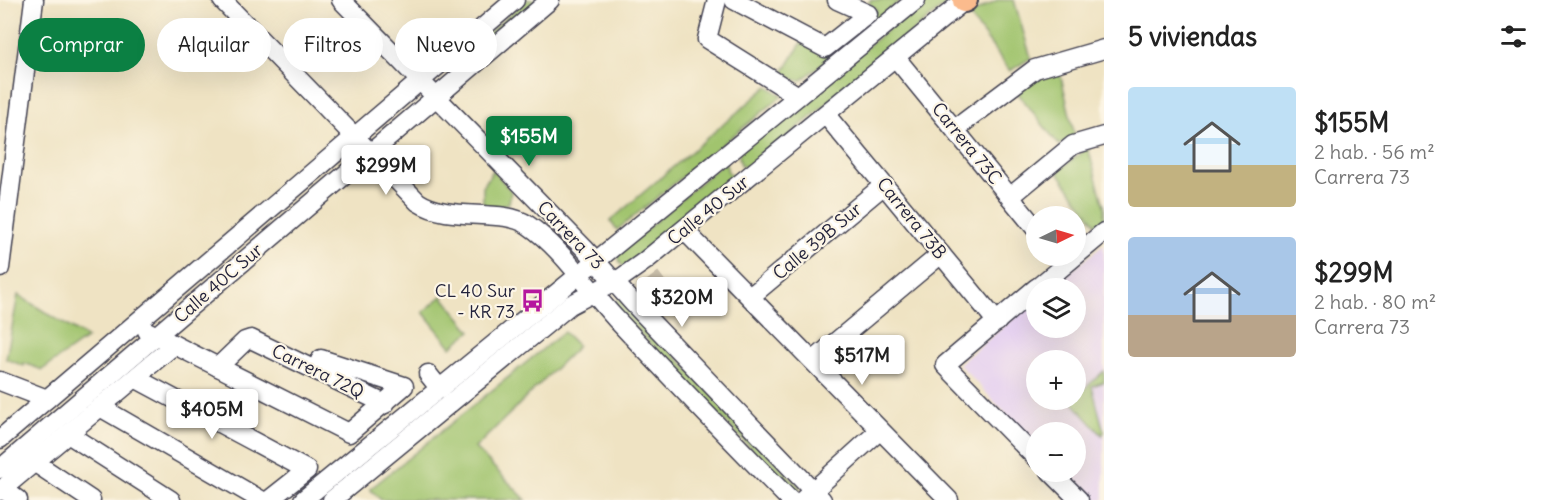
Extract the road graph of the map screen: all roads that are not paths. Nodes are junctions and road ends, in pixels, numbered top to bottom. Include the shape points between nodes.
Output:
1 (34, 0) edge
2 (222, 0) edge
3 (341, 0) edge
4 (515, 0) edge
5 (549, 0) edge
6 (717, 0) edge
7 (734, 0) edge
8 (837, 0) edge
9 (916, 0) edge
10 (965, 0) edge
11 (1104, 49) edge
12 (896, 57) junction
13 (420, 81) junction
14 (435, 96) junction
15 (798, 96) junction
16 (826, 115) junction
17 (955, 129) junction
18 (1104, 136) edge
19 (354, 138) junction
20 (733, 149) junction
21 (369, 153) junction
22 (751, 176) junction
23 (517, 179) junction
24 (884, 185) junction
25 (1010, 196) junction
26 (1026, 216) edge
27 (507, 218) junction
28 (684, 230) junction
29 (1104, 232) edge
30 (1086, 244) edge
31 (941, 254) junction
32 (596, 262) junction
33 (1057, 266) edge
34 (0, 268) edge
35 (579, 276) junction
36 (1046, 278) edge
37 (614, 282) junction
38 (593, 293) junction
39 (663, 293) dead end
40 (750, 297) junction
41 (1026, 297) edge
42 (644, 314) junction
43 (997, 322) junction
44 (135, 325) junction
45 (157, 336) junction
46 (174, 345) junction
47 (813, 361) junction
48 (218, 367) junction
49 (315, 370) junction
50 (428, 374) dead end
51 (135, 378) junction
52 (0, 381) edge
53 (440, 389) junction
54 (47, 399) junction
55 (385, 404) junction
56 (100, 407) junction
57 (879, 430) junction
58 (68, 434) junction
59 (0, 440) edge
60 (1026, 448) edge
61 (34, 462) junction
62 (0, 469) edge
63 (1061, 482) edge
64 (1, 490) edge
65 (813, 497) edge
66 (18, 500) edge
67 (91, 500) edge
68 (171, 500) edge
69 (261, 500) edge
70 (269, 500) edge
71 (303, 500) edge
72 (332, 500) edge
73 (790, 500) edge
74 (949, 500) edge
75 (1079, 500) edge

1 - 34 street
2 - 19 street, Carrera 73
3 - 13 street, Carrera 73
4 - 13 street, Calle 40C Sur
5 - 14 street, Calle 40C Sur
6 - 15 street via 706,39
7 - 8 street via 825,48 868,14
9 - 15 street, Calle 40 Sur
10 - 12 street, Calle 40 Sur
11 - 17 street via 1035,69
12 - 16 street, Calle 40 Sur
12 - 17 street, Carrera 73C
13 - 14 street, Carrera 73
13 - 19 street, Calle 40C Sur
14 - 21 street, Calle 40C Sur
14 - 23 street, Carrera 73
15 - 20 street, Calle 40 Sur
16 - 22 street, Calle 40 Sur
16 - 24 street, Carrera 73B
17 - 25 street, Carrera 73C
18 - 25 street via 1073,145
19 - 21 street, Carrera 73
19 - 44 street, Calle 40C Sur
20 - 22 street via 734,169
20 - 32 street, Calle 40 Sur
21 - 27 street, Carrera 73 via 429,209
21 - 45 street, Calle 40C Sur
22 - 28 street, Calle 40 Sur
23 - 27 street via 518,203
23 - 32 street, Carrera 73
24 - 31 street, Carrera 73B
24 - 40 street, Calle 39B Sur
25 - 26 street, Carrera 73C
27 - 35 street, Carrera 73 via 531,227
28 - 37 street, Calle 40 Sur via 646,271
28 - 40 street
29 - 30 street
31 - 43 street, Carrera 73B
31 - 47 street
32 - 35 street, Calle 40 Sur
32 - 37 street, Carrera 73
33 - 36 street
35 - 38 street, Carrera 73
35 - 53 street, Calle 40 Sur
37 - 38 street, Calle 40 Sur
37 - 42 street, Carrera 73
38 - 72 street, Calle 40 Sur via 570,305
38 - 73 street, Carrera 73
39 - 42 street via 663,299
40 - 47 street
41 - 43 street
42 - 65 street, Carrera 73
43 - 60 street via 945,365
44 - 45 street
44 - 54 street, Calle 40C Sur
45 - 46 street
45 - 62 street, Calle 40C Sur
46 - 48 street
46 - 51 street, Calle 40C Sur
47 - 57 street
48 - 49 street, Carrera 72Q via 251,339
48 - 55 street via 349,433
49 - 55 street, Carrera 72Q
49 - 55 street via 321,359 404,386
50 - 53 street
51 - 56 street, Calle 40C Sur
51 - 70 street via 307,470
52 - 54 street
53 - 71 street, Calle 40 Sur
54 - 59 street, Calle 40C Sur
56 - 58 street, Calle 40C Sur
56 - 69 street
57 - 65 street
57 - 74 street
58 - 61 street, Calle 40C Sur
58 - 68 street
61 - 64 street, Calle 40C Sur
61 - 67 street
63 - 75 street
64 - 66 street

